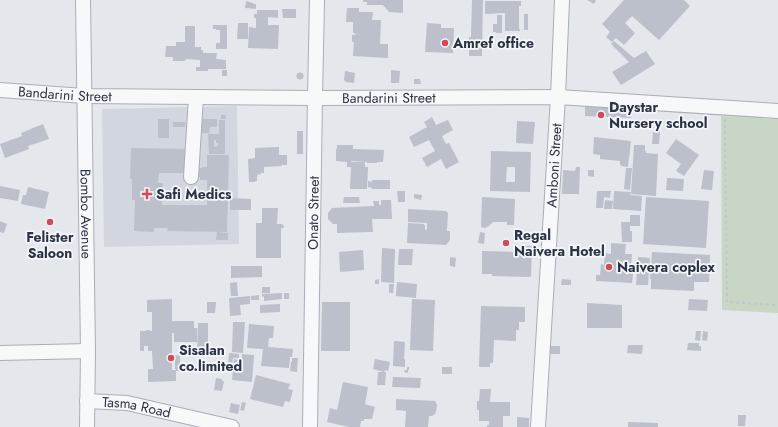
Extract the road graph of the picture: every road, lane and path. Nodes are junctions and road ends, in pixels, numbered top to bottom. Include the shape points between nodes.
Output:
1 (83, 0) edge
2 (317, 0) edge
3 (562, 0) edge
4 (0, 90) edge
5 (84, 96) junction
6 (196, 97) junction
7 (315, 98) junction
8 (558, 98) junction
9 (725, 108) junction
10 (778, 111) edge
11 (191, 177) dead end
12 (778, 305) edge
13 (88, 351) junction
14 (0, 353) edge
15 (87, 401) junction
16 (87, 427) edge
17 (232, 427) edge
18 (310, 427) edge
19 (538, 427) edge

1 - 5 street, Bombo Avenue
2 - 7 street, Onato Street
3 - 8 street, Amboni Street
4 - 5 street, Bandarini Street
5 - 6 street, Bandarini Street
5 - 13 street, Bombo Avenue
6 - 7 street, Bandarini Street
6 - 11 street
7 - 8 street, Bandarini Street
7 - 18 street, Onato Street
8 - 9 street, Bandarini Street
8 - 19 street, Amboni Street
9 - 10 street, Bandarini Street
9 - 12 path via 726,302
13 - 14 street
13 - 15 street, Bombo Avenue
15 - 16 street, Bombo Avenue
15 - 17 street, Tasma Road via 127,403

